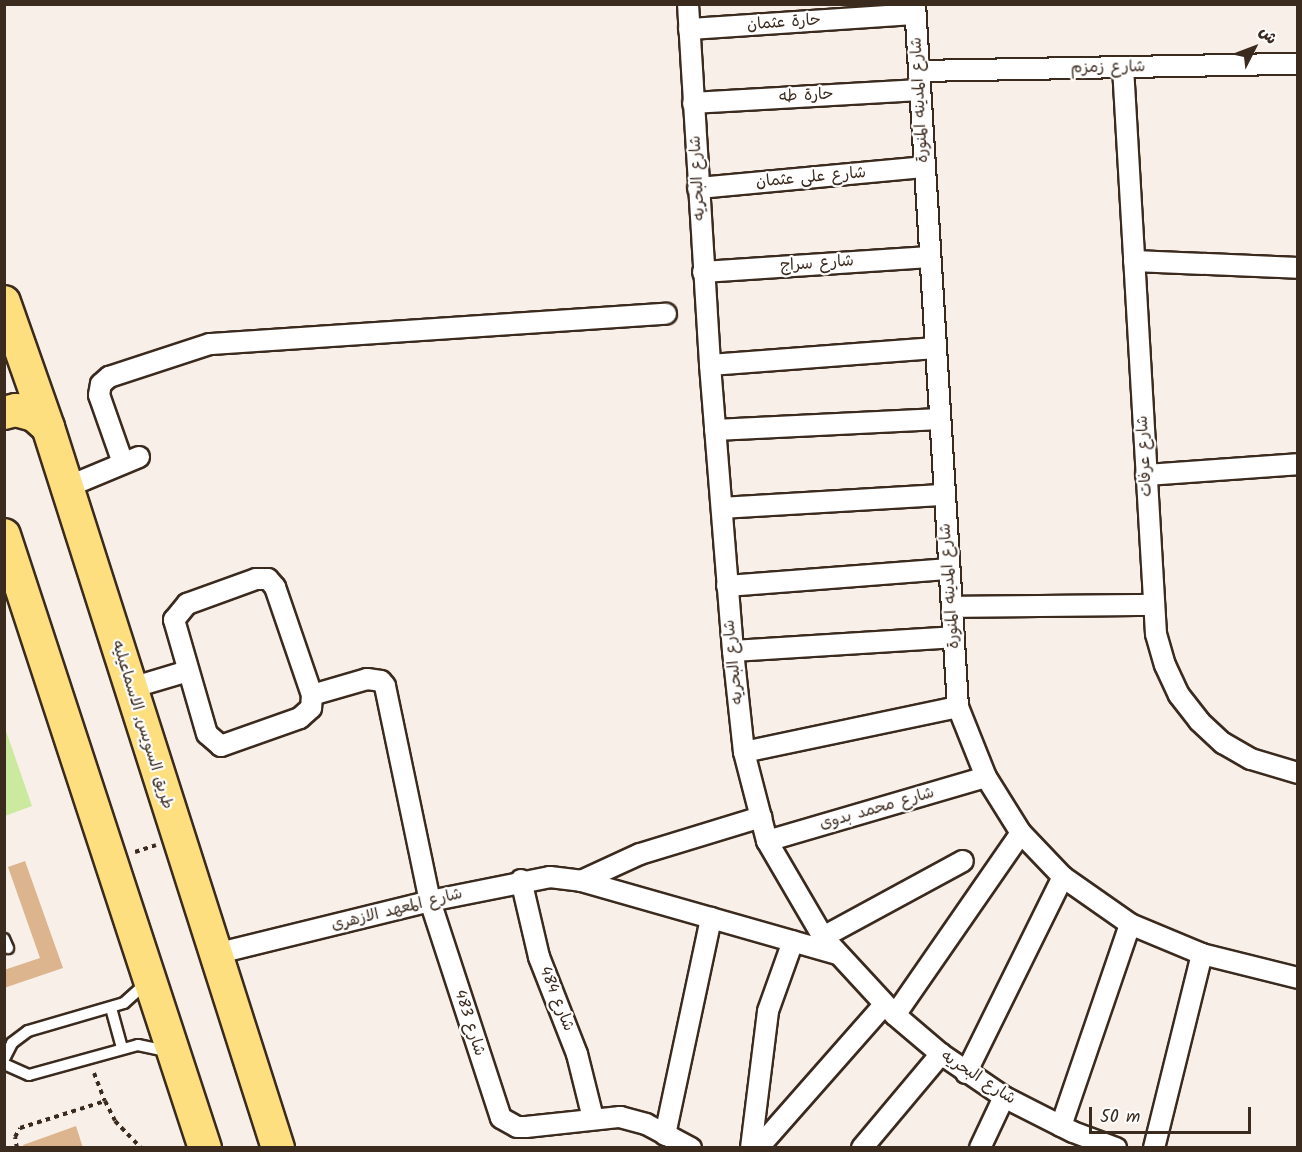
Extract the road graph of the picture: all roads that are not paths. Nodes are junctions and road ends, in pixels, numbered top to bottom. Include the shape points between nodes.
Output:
1 (688, 4) edge
2 (915, 9) edge
3 (689, 29) junction
4 (1298, 64) edge
5 (1123, 67) junction
6 (919, 80) junction
7 (693, 103) junction
8 (924, 167) junction
9 (698, 188) junction
10 (930, 257) junction
11 (1134, 261) junction
12 (1298, 268) edge
13 (703, 272) junction
14 (666, 314) dead end
15 (8, 324) edge
16 (935, 348) junction
17 (710, 365) junction
18 (4, 413) edge
19 (940, 419) junction
20 (48, 427) junction
21 (716, 430) junction
22 (1298, 464) edge
23 (1146, 475) junction
24 (67, 486) junction
25 (944, 495) junction
26 (722, 508) junction
27 (4, 535) edge
28 (949, 569) junction
29 (727, 586) junction
30 (1152, 605) junction
31 (952, 607) junction
32 (953, 637) junction
33 (733, 651) junction
34 (188, 671) junction
35 (131, 688) junction
36 (312, 695) junction
37 (958, 707) junction
38 (744, 752) junction
39 (1298, 773) edge
40 (986, 777) junction
41 (761, 817) junction
42 (1022, 833) junction
43 (767, 841) junction
44 (963, 861) dead end
45 (1063, 877) junction
46 (521, 880) junction
47 (581, 881) junction
48 (430, 901) junction
49 (711, 918) junction
50 (1130, 924) junction
51 (823, 937) junction
52 (793, 941) junction
53 (215, 954) junction
54 (838, 954) junction
55 (1202, 954) junction
56 (152, 977) junction
57 (1298, 978) edge
58 (111, 1008) junction
59 (889, 1010) junction
60 (122, 1048) junction
61 (174, 1054) junction
62 (941, 1054) junction
63 (4, 1059) edge
64 (4, 1064) edge
65 (966, 1073) junction
66 (1004, 1097) junction
67 (593, 1118) junction
68 (665, 1135) junction
69 (1067, 1135) edge
70 (205, 1148) edge
71 (278, 1148) edge
72 (691, 1148) edge
73 (751, 1148) edge
74 (758, 1148) edge
75 (862, 1148) edge
76 (980, 1148) edge
77 (1116, 1148) edge
78 (1154, 1148) edge

1 - 3 street, شارع البحريه
2 - 3 street, حارة عثمان
2 - 6 street, شارع المدينه المنورة
3 - 7 street, شارع البحريه
4 - 5 street, شارع زمزم
5 - 6 street, شارع زمزم
5 - 11 street, شارع عرفات
6 - 7 street, حارة طه
6 - 8 street, شارع المدينه المنورة
7 - 9 street, شارع البحريه
8 - 9 street, شارع على عثمان
8 - 10 street, شارع المدينه المنورة
9 - 13 street, شارع البحريه
10 - 13 street, شارع سراج
10 - 16 street, شارع المدينه المنورة
11 - 12 street
11 - 23 street, شارع عرفات
13 - 17 street, شارع البحريه
14 - 24 street via 210,344 109,377 101,384 99,394 131,460
15 - 20 main road, طريق السويس, الاسماعيليه
16 - 17 street
16 - 19 street, شارع المدينه المنورة
17 - 21 street, شارع البحريه
18 - 20 main road via 16,410 34,415
19 - 21 street
19 - 25 street, شارع المدينه المنورة
20 - 24 main road, طريق السويس, الاسماعيليه
21 - 26 street, شارع البحريه
22 - 23 street
23 - 30 street, شارع عرفات
24 - 35 main road, طريق السويس, الاسماعيليه
25 - 26 street
25 - 28 street, شارع المدينه المنورة
26 - 29 street, شارع البحريه
27 - 56 main road
28 - 29 street
28 - 31 street, شارع المدينه المنورة
29 - 33 street, شارع البحريه
30 - 31 street
30 - 39 street, شارع عرفات via 1164,665 1199,721 1251,759
31 - 32 street, شارع المدينه المنورة
32 - 33 street
32 - 37 street, شارع المدينه المنورة
33 - 38 street, شارع البحريه
34 - 35 street
34 - 36 street via 207,734 221,746 300,718 311,708
34 - 36 street via 174,620 180,607 256,579 268,579 276,587
35 - 53 main road, طريق السويس, الاسماعيليه
36 - 48 street, شارع 483 via 367,679 381,681 385,686
37 - 38 street
37 - 40 street, شارع المدينه المنورة
38 - 41 street, شارع البحريه
40 - 42 street, شارع المدينه المنورة
40 - 43 street, شارع محمد بدوى
41 - 43 street, شارع البحريه
41 - 47 street via 632,856
42 - 45 street, شارع المدينه المنورة
42 - 59 street
43 - 51 street, شارع البحريه
44 - 51 street
45 - 50 street, شارع المدينه المنورة
45 - 65 street
46 - 47 street, شارع المعهد الازهرى via 550,877
46 - 48 street, شارع المعهد الازهرى
46 - 67 street, شارع 484 via 540,957 573,1044
47 - 49 street, شارع المعهد الازهرى
48 - 53 street, شارع المعهد الازهرى
48 - 67 street, شارع 483 via 496,1110 508,1124 526,1127
49 - 52 street, شارع المعهد الازهرى
49 - 68 street
50 - 55 street, شارع المدينه المنورة
50 - 69 street
51 - 54 street, شارع البحريه
52 - 54 street, شارع المعهد الازهرى
52 - 73 street via 768,1011
53 - 71 main road, طريق السويس, الاسماعيليه
54 - 59 street, شارع البحريه
55 - 57 street, شارع المدينه المنورة
55 - 78 street
56 - 58 lane via 132,998
56 - 61 main road
58 - 60 lane
58 - 63 lane via 28,1031 12,1043
59 - 62 street, شارع البحريه
59 - 74 street
60 - 61 lane via 148,1045
60 - 64 lane via 29,1075
61 - 70 main road
62 - 65 street, شارع البحريه
62 - 75 street
65 - 66 street, شارع البحريه
66 - 69 street, شارع البحريه
66 - 76 street
67 - 68 street via 633,1120
68 - 72 street
69 - 77 street, شارع البحريه

